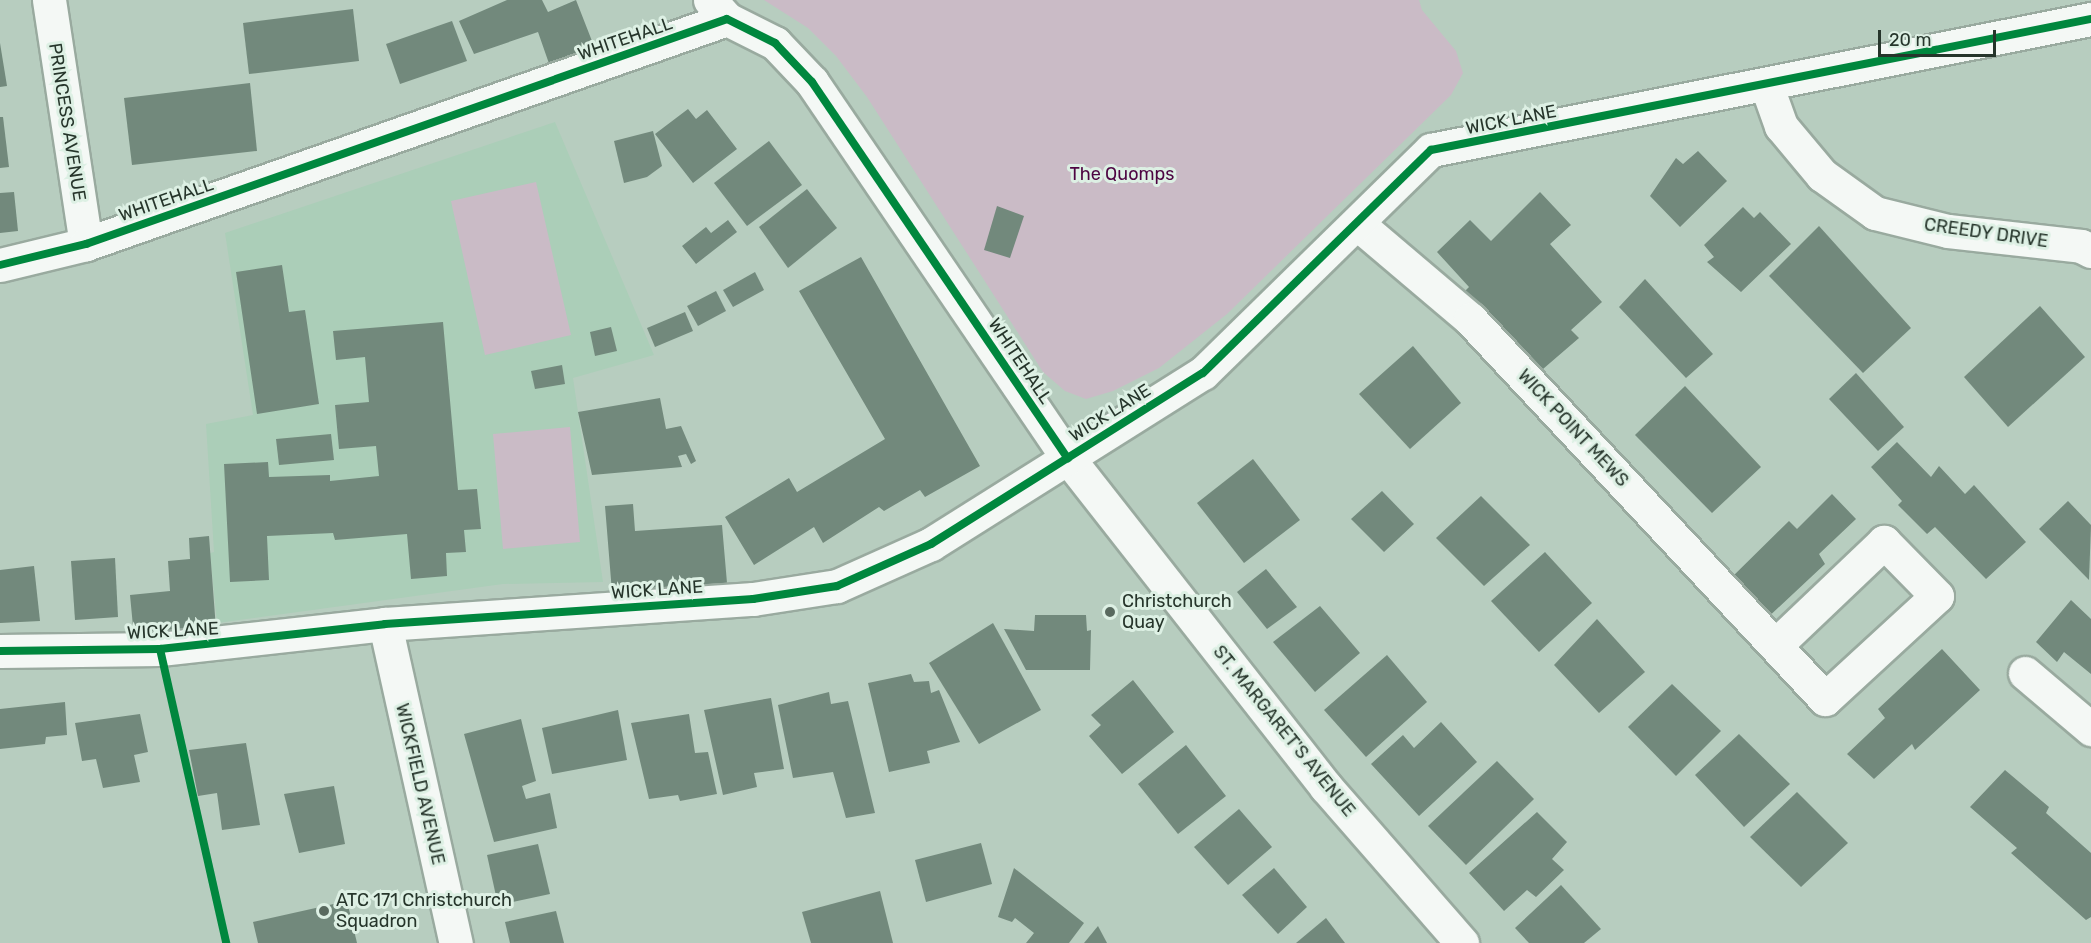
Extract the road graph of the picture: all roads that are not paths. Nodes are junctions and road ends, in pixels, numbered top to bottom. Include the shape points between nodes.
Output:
1 (49, 0) edge
2 (719, 9) edge
3 (2091, 19) edge
4 (1766, 84) junction
5 (1358, 224) junction
6 (86, 244) junction
7 (2091, 251) edge
8 (0, 265) edge
9 (1068, 458) junction
10 (385, 624) junction
11 (1776, 645) junction
12 (0, 651) edge
13 (2025, 673) dead end
14 (2091, 729) edge
15 (456, 943) edge
16 (1462, 943) edge

1 - 6 street, PRINCESS AVENUE
2 - 6 street, WHITEHALL
2 - 9 street, WHITEHALL via 775,43 813,82
3 - 4 street, WICK LANE
4 - 5 street, WICK LANE via 1431,150
4 - 7 street, CREEDY DRIVE via 1781,126 1822,175 1875,213 1948,231 2081,246
5 - 9 street, WICK LANE via 1203,373
5 - 11 street, WICK POINT MEWS via 1470,319
6 - 8 street, WHITEHALL
9 - 10 street, WICK LANE via 931,544 837,586 753,599
9 - 16 street, ST. MARGARET'S AVENUE via 1326,787
10 - 12 street, WICK LANE via 160,649
10 - 15 street, WICKFIELD AVENUE
11 - 11 street, WICK POINT MEWS via 1884,542 1937,596 1825,699
13 - 14 street

